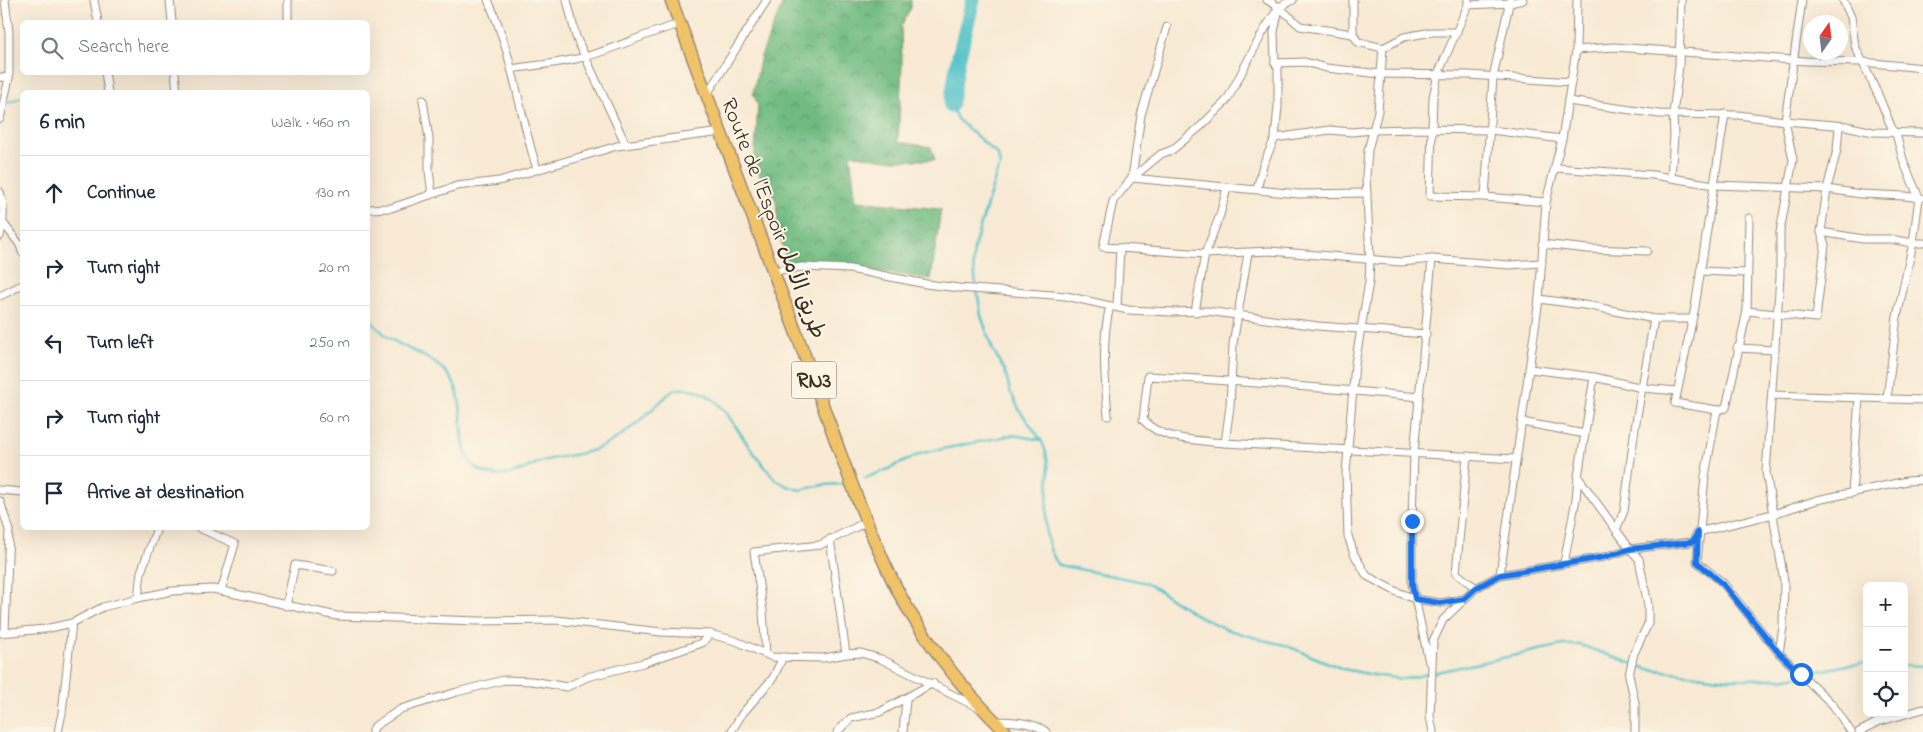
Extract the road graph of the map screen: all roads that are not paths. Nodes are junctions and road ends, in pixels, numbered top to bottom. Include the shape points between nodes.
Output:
1 (6, 0) edge
2 (94, 0) edge
3 (170, 0) edge
4 (288, 0) edge
5 (488, 0) edge
6 (567, 0) edge
7 (671, 0) edge
8 (767, 0) edge
9 (1267, 0) edge
10 (1293, 0) edge
11 (1353, 0) edge
12 (1523, 0) edge
13 (1576, 0) edge
14 (1681, 0) edge
15 (1802, 0) edge
16 (1843, 0) edge
17 (1510, 1) edge
18 (1468, 2) edge
19 (1279, 7) junction
20 (98, 20) edge
21 (172, 20) edge
22 (288, 20) edge
23 (680, 24) junction
24 (1167, 27) dead end
25 (1457, 32) junction
26 (1353, 34) junction
27 (1383, 48) junction
28 (1576, 50) junction
29 (1679, 51) junction
30 (586, 57) junction
31 (1793, 60) junction
32 (1863, 62) junction
33 (1275, 63) junction
34 (1923, 68) edge
35 (511, 70) junction
36 (1381, 74) junction
37 (1438, 74) junction
38 (105, 75) edge
39 (176, 75) edge
40 (0, 77) edge
41 (1493, 77) junction
42 (10, 78) junction
43 (1571, 82) junction
44 (108, 90) edge
45 (176, 90) edge
46 (707, 94) junction
47 (423, 100) dead end
48 (1568, 100) junction
49 (1673, 114) junction
50 (1725, 114) junction
51 (0, 119) edge
52 (1785, 122) junction
53 (1839, 127) junction
54 (1373, 130) junction
55 (1433, 130) junction
56 (1491, 130) junction
57 (721, 132) junction
58 (1923, 133) edge
59 (1896, 134) junction
60 (1275, 138) junction
61 (1562, 139) junction
62 (626, 145) junction
63 (1556, 168) junction
64 (537, 169) junction
65 (1671, 177) junction
66 (1132, 178) junction
67 (1714, 185) junction
68 (1227, 188) junction
69 (1788, 188) junction
70 (1257, 189) junction
71 (1827, 189) junction
72 (0, 192) edge
73 (1367, 193) junction
74 (432, 194) junction
75 (1485, 197) junction
76 (1921, 198) edge
77 (1546, 202) junction
78 (370, 209) edge
79 (1749, 218) dead end
80 (4, 224) junction
81 (1821, 232) junction
82 (0, 236) edge
83 (1913, 243) junction
84 (1923, 243) edge
85 (1542, 244) junction
86 (20, 245) edge
87 (1120, 248) junction
88 (1647, 251) dead end
89 (1248, 253) junction
90 (1205, 254) junction
91 (1432, 258) junction
92 (1370, 259) junction
93 (1542, 263) junction
94 (773, 271) junction
95 (1700, 272) junction
96 (1747, 273) junction
97 (20, 286) edge
98 (0, 296) edge
99 (1539, 298) junction
100 (1114, 306) junction
101 (1746, 311) junction
102 (1196, 312) junction
103 (1777, 314) junction
104 (1238, 316) junction
105 (1654, 319) junction
106 (1692, 319) junction
107 (1360, 328) junction
108 (1426, 334) junction
109 (1737, 348) junction
110 (1775, 350) junction
111 (1530, 369) junction
112 (1594, 377) junction
113 (1230, 382) junction
114 (1643, 388) junction
115 (1353, 391) junction
116 (1677, 391) junction
117 (1772, 395) junction
118 (1419, 397) junction
119 (1859, 398) junction
120 (1886, 399) junction
121 (1923, 400) edge
122 (1718, 410) junction
123 (1108, 416) dead end
124 (1522, 422) junction
125 (1585, 434) junction
126 (1225, 443) junction
127 (1348, 450) junction
128 (1414, 453) junction
129 (1467, 456) junction
130 (1516, 460) junction
131 (1578, 477) junction
132 (1923, 480) edge
133 (0, 490) edge
134 (20, 492) edge
135 (1852, 493) junction
136 (0, 501) edge
137 (1773, 514) junction
138 (868, 521) junction
139 (156, 530) edge
140 (204, 530) edge
141 (1616, 530) junction
142 (1698, 532) junction
143 (830, 539) junction
144 (1630, 549) junction
145 (1564, 563) junction
146 (333, 571) dead end
147 (1500, 575) junction
148 (1476, 588) junction
149 (221, 591) junction
150 (138, 598) junction
151 (1415, 599) junction
152 (1464, 599) junction
153 (286, 606) junction
154 (72, 623) junction
155 (2, 632) edge
156 (710, 634) junction
157 (1779, 653) junction
158 (766, 654) junction
159 (846, 654) junction
160 (783, 658) junction
161 (1432, 672) junction
162 (934, 683) junction
163 (906, 700) junction
164 (1923, 709) edge
165 (986, 711) junction
166 (995, 721) junction
167 (58, 732) edge
168 (372, 732) edge
169 (730, 732) edge
170 (836, 732) edge
171 (903, 732) edge
172 (1006, 732) edge
173 (1046, 732) edge
174 (1433, 732) edge
175 (1635, 732) edge
176 (1851, 732) edge
177 (1859, 732) edge

1 - 42 street
2 - 20 street
3 - 21 street
4 - 22 street
5 - 35 street
6 - 30 street via 576,36
7 - 23 highway, Route de l’Espoir طريق الأمل / RN3
8 - 46 street
9 - 19 street
10 - 19 street
11 - 26 street
12 - 17 street
13 - 28 street
14 - 29 street
15 - 31 street
16 - 32 street via 1851,17 1855,46
17 - 18 street
17 - 41 street
18 - 25 street
19 - 26 street via 1300,26
19 - 33 street via 1274,32
19 - 66 street via 1227,100 1172,150 1161,154
23 - 30 street
23 - 46 highway, Route de l’Espoir طريق الأمل / RN3
24 - 66 street via 1141,115
25 - 27 street via 1404,37
25 - 37 street
26 - 27 street via 1358,42
27 - 36 street
28 - 29 street via 1614,47
28 - 43 street
29 - 31 street
29 - 49 street
30 - 35 street
30 - 62 street
31 - 32 street
31 - 52 street
32 - 34 street
32 - 59 street
33 - 36 street via 1305,62 1333,69
33 - 60 street via 1278,68 1278,106
35 - 64 street
36 - 37 street
36 - 54 street
37 - 41 street
37 - 55 street via 1433,97
38 - 44 street
39 - 45 street
40 - 42 street
41 - 43 street
41 - 56 street
42 - 51 street
43 - 48 street
46 - 57 highway, Route de l’Espoir طريق الأمل / RN3
47 - 74 street
48 - 49 street
48 - 61 street
49 - 50 street
49 - 65 street
50 - 52 street
50 - 67 street
52 - 53 street
52 - 69 street via 1793,160
53 - 59 street
53 - 71 street
54 - 55 street
54 - 60 street via 1323,131
54 - 73 street via 1368,150
55 - 56 street
55 - 75 street via 1430,196
56 - 61 street
56 - 75 street
57 - 62 street
57 - 94 highway, Route de l’Espoir طريق الأمل / RN3
58 - 59 street
59 - 76 street via 1904,163
60 - 70 street
61 - 63 street
62 - 64 street
63 - 65 street
63 - 77 street
64 - 74 street via 499,181 457,186
65 - 67 street
66 - 68 street
66 - 87 street via 1113,202 1103,247
67 - 69 street
67 - 95 street
68 - 70 street
68 - 90 street
69 - 71 street
69 - 103 street via 1780,232
70 - 73 street via 1299,194
71 - 76 street
71 - 81 street
72 - 80 street via 4,202
73 - 92 street
74 - 78 street via 391,208
75 - 77 street
76 - 83 street
77 - 85 street
79 - 96 street
80 - 82 street
80 - 86 street
81 - 83 street
81 - 103 street via 1825,245 1816,318
83 - 84 street
83 - 120 street via 1897,317
85 - 88 street
85 - 93 street
87 - 90 street
87 - 100 street
89 - 90 street
89 - 92 street via 1270,251
89 - 104 street
90 - 102 street
91 - 92 street via 1401,262
91 - 93 street
91 - 108 street
92 - 107 street
93 - 99 street
94 - 100 street via 802,267 850,269 926,284 1066,296
94 - 138 highway, Route de l’Espoir طريق الأمل / RN3
95 - 96 street
95 - 106 street
96 - 101 street
97 - 98 street
99 - 105 street
99 - 111 street
100 - 102 street
100 - 123 street via 1105,324
101 - 103 street
101 - 109 street
102 - 104 street
103 - 110 street
104 - 107 street
104 - 113 street
105 - 106 street
105 - 114 street
106 - 116 street
107 - 108 street
107 - 115 street
108 - 118 street
109 - 110 street
109 - 122 street via 1726,408
110 - 117 street
111 - 112 street
111 - 124 street
112 - 114 street
112 - 125 street
113 - 115 street
113 - 126 street
113 - 126 street via 1148,376 1143,420 1156,432
114 - 116 street
114 - 141 street via 1624,511
115 - 118 street
115 - 127 street
116 - 122 street via 1675,403
117 - 119 street
117 - 137 street via 1766,472
118 - 128 street
119 - 120 street
119 - 135 street
120 - 121 street
122 - 142 street
124 - 125 street
124 - 130 street
125 - 131 street
126 - 127 street
127 - 128 street
127 - 151 street via 1346,504 1348,536 1354,554 1367,576
128 - 129 street
128 - 151 street via 1412,575
129 - 130 street
129 - 148 street via 1456,573
130 - 147 street
131 - 141 street
131 - 145 street
132 - 135 street
133 - 134 street
135 - 137 street
136 - 155 street via 9,530
137 - 142 street
137 - 157 street via 1784,581
138 - 143 street
138 - 165 highway, Route de l’Espoir طريق الأمل / RN3 via 890,576 906,605 930,641
139 - 150 street via 140,572
140 - 149 street via 235,544
141 - 144 street
142 - 144 street via 1692,542
142 - 157 street via 1697,562 1723,584
143 - 158 street via 820,545 754,552
143 - 159 street
144 - 145 street
144 - 175 street via 1639,559 1648,605 1648,624 1634,653 1629,675 1635,703
145 - 147 street
146 - 153 street via 295,565
147 - 148 street
148 - 152 street
149 - 150 street via 172,591
149 - 153 street
150 - 154 street via 103,607
151 - 152 street via 1440,603
151 - 161 street
152 - 161 street via 1443,620 1433,641
153 - 156 street via 338,616 556,620
154 - 155 street via 45,629
154 - 167 street
156 - 158 street
156 - 168 street via 702,643 587,677 567,686 504,680 457,692 401,710 375,726
157 - 176 street via 1833,706
158 - 160 street
159 - 160 street via 824,658
159 - 162 street via 861,653 881,659
160 - 169 street via 773,678
161 - 174 street via 1430,716
162 - 163 street
162 - 165 street
163 - 170 street via 880,712 851,718
163 - 171 street
164 - 177 street via 1878,722
165 - 166 highway, Route de l’Espoir طريق الأمل / RN3
166 - 172 highway, Route de l’Espoir طريق الأمل / RN3
166 - 173 street via 1033,726

